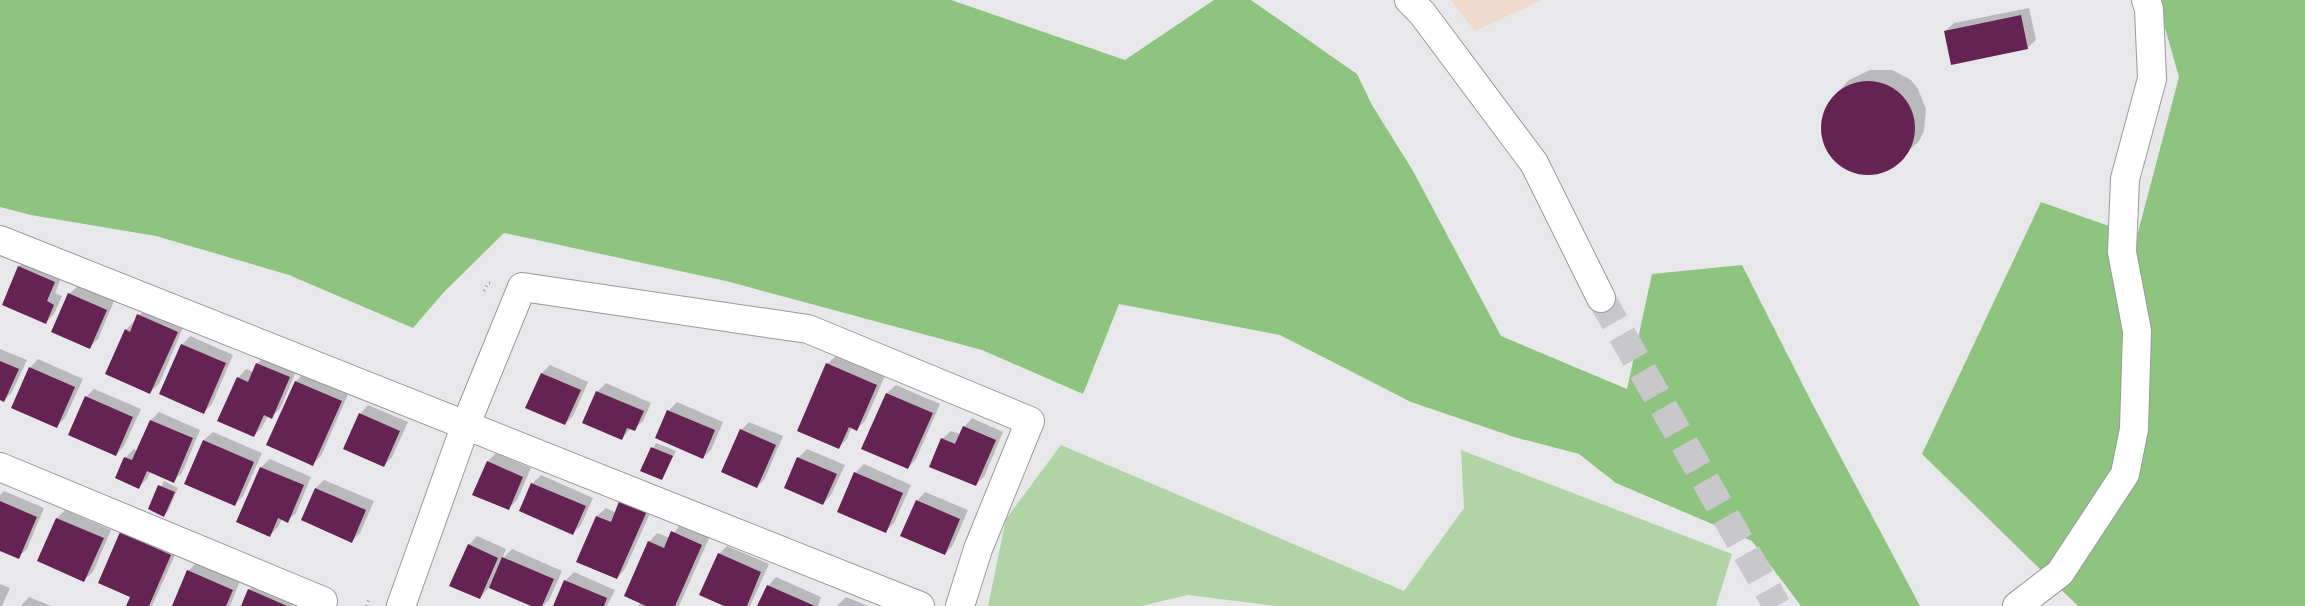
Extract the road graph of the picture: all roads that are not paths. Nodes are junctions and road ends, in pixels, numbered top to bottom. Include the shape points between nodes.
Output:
1 (1409, 0) edge
2 (2146, 0) edge
3 (0, 240) edge
4 (1601, 298) tunnel mouth
5 (466, 424) junction
6 (0, 467) edge
7 (322, 606) edge
8 (401, 606) edge
9 (920, 606) edge
10 (960, 606) edge
11 (2017, 606) edge

1 - 4 street via 1534,163
2 - 11 street via 2152,79 2125,180 2122,252 2137,331 2134,429 2125,474 2060,573
3 - 5 street
5 - 8 street
5 - 9 street
5 - 10 street via 522,287 808,329 1030,421 978,549
6 - 7 street via 323,601

